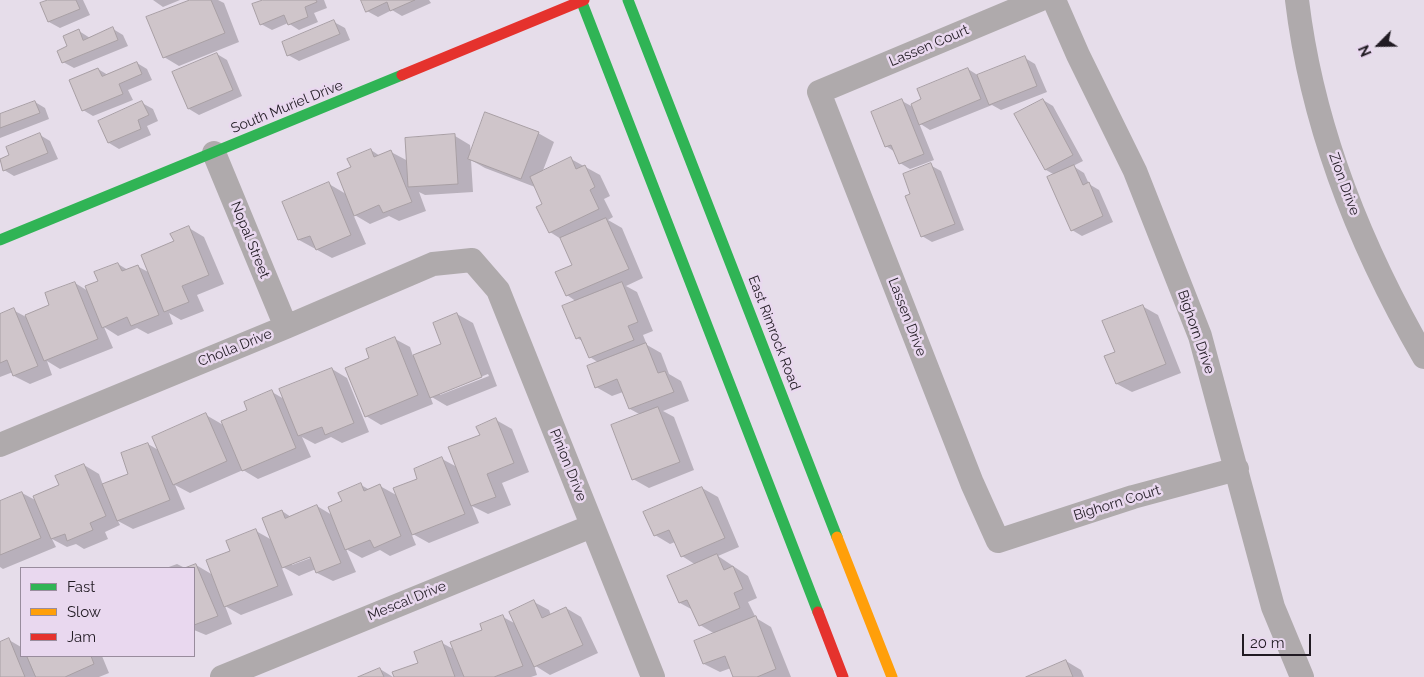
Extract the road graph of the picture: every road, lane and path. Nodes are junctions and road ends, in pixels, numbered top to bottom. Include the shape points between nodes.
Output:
1 (582, 0) edge
2 (628, 0) edge
3 (1039, 0) edge
4 (1054, 0) edge
5 (1297, 0) edge
6 (819, 92) joint
7 (214, 153) junction
8 (0, 240) edge
9 (472, 260) joint
10 (286, 328) junction
11 (1424, 357) edge
12 (0, 445) edge
13 (1237, 469) junction
14 (592, 526) junction
15 (998, 541) joint
16 (222, 677) edge
17 (653, 677) edge
18 (844, 677) edge
19 (892, 677) edge
20 (1302, 677) edge

1 - 7 main road, South Muriel Drive
1 - 18 main road
2 - 19 main road, East Rimrock Road
3 - 6 street, Lassen Court
4 - 13 street, Bighorn Drive via 1135,171 1200,336
5 - 11 street, Zion Drive via 1317,106 1346,194 1397,310
6 - 15 street, Lassen Drive via 965,465
7 - 8 main road, South Muriel Drive
7 - 10 street, Nopal Street
9 - 10 street, Cholla Drive via 433,264
9 - 14 street, Pinion Drive via 498,290
10 - 12 street, Cholla Drive
13 - 15 street, Bighorn Court via 1134,497
13 - 20 street, Bighorn Drive via 1273,607
14 - 16 street, Mescal Drive
14 - 17 street, Pinion Drive

